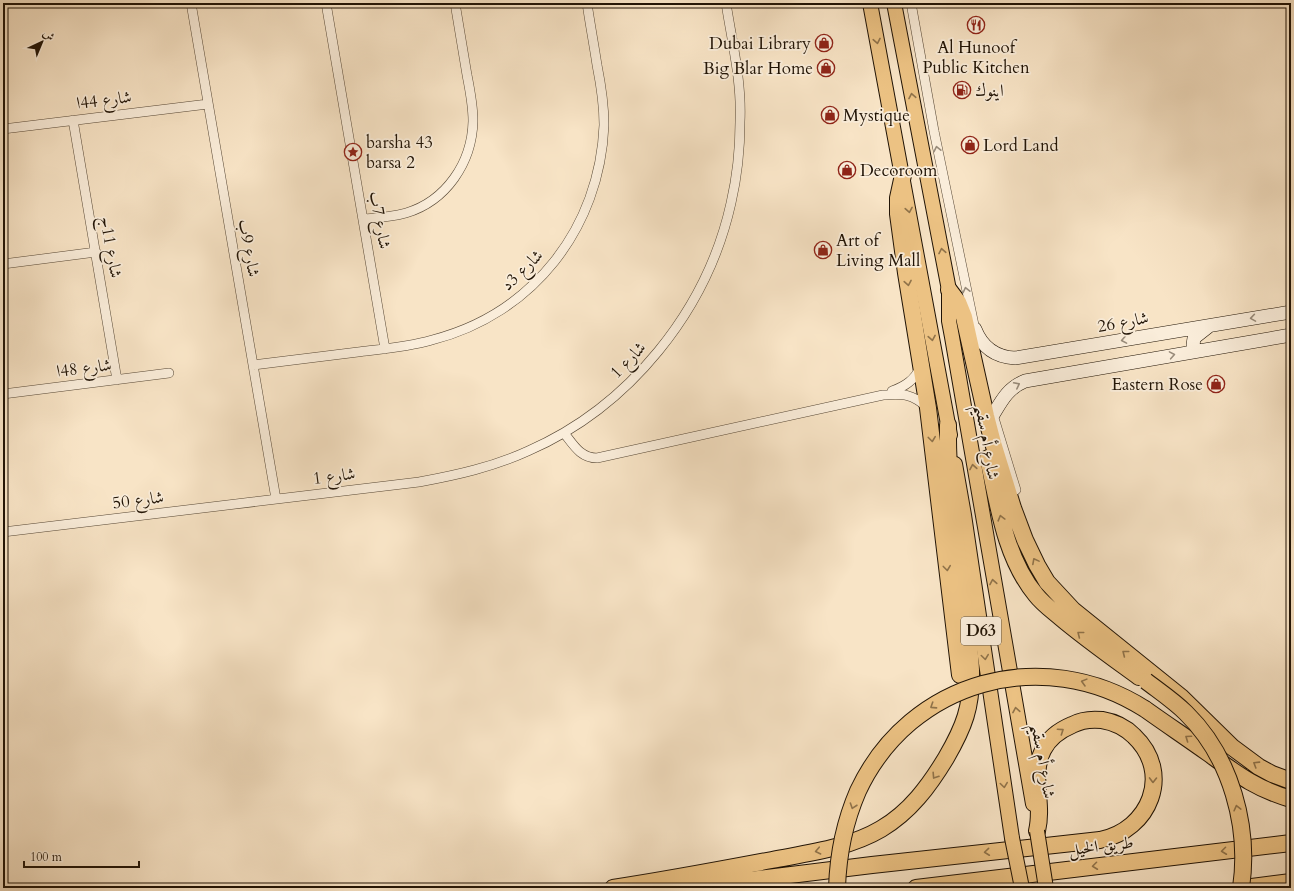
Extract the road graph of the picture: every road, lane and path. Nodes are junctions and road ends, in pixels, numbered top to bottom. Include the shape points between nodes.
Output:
1 (191, 3) edge
2 (326, 3) edge
3 (455, 3) edge
4 (587, 3) edge
5 (726, 3) edge
6 (870, 3) edge
7 (894, 3) edge
8 (911, 3) edge
9 (208, 104) junction
10 (73, 120) junction
11 (3, 129) edge
12 (903, 175) junction
13 (363, 219) junction
14 (96, 252) junction
15 (3, 264) edge
16 (949, 294) junction
17 (1291, 312) edge
18 (1212, 325) junction
19 (975, 329) junction
20 (1291, 335) edge
21 (385, 348) junction
22 (1197, 351) junction
23 (253, 365) junction
24 (922, 366) junction
25 (169, 373) dead end
26 (117, 380) junction
27 (3, 394) edge
28 (883, 395) junction
29 (928, 408) junction
30 (993, 415) junction
31 (948, 425) junction
32 (564, 433) junction
33 (276, 499) junction
34 (3, 532) edge
35 (1025, 540) junction
36 (946, 758) junction
37 (1291, 781) edge
38 (1291, 799) edge
39 (1038, 831) junction
40 (1291, 843) edge
41 (1291, 882) edge
42 (613, 888) edge
43 (684, 888) edge
44 (837, 888) edge
45 (916, 888) edge
46 (1022, 888) edge
47 (1046, 888) edge
48 (1242, 888) edge

1 - 9 street, شارع 9ب
2 - 13 street, شارع 7ب
3 - 13 street via 473,114 471,138 465,160 460,171 432,201 404,214
4 - 21 street, شارع 3د via 604,124 602,152 596,178 588,204 576,229 544,274 502,309 477,324 447,336
5 - 32 street, شارع 1 via 738,77 740,128 731,203 714,257 689,307 658,352 611,399
6 -> 12 main road, شارع أم سقيم / D63
16 -> 7 main road, شارع أم سقيم / D63
19 -> 8 street via 934,131
9 - 10 street, شارع 44ا
9 - 23 street, شارع 9ب
10 - 11 street, شارع 44ا
10 - 14 street, شارع 11ج
12 -> 24 highway via 898,198 898,214
12 -> 31 main road, شارع أم سقيم / D63
13 - 21 street, شارع 7ب
14 - 15 street
14 - 26 street, شارع 11ج
16 - 35 highway via 958,302 964,317 993,443
39 -> 16 main road, شارع أم سقيم / D63 via 952,337
48 -> 16 highway, bridge via 1243,856 1240,822 1234,796 1223,768 1206,738 1192,719 1174,703 1048,607 1033,592 1018,566 999,507 960,320
17 -> 18 main road, شارع 26
18 -> 19 main road, شارع 26 via 1015,358 993,353 981,342
18 - 22 main road via 1194,338 1193,345
19 - 30 street
20 - 22 main road
21 - 23 street, شارع 3د
30 -> 22 main road via 1007,392 1025,382
23 - 33 street, شارع 9ب
24 - 28 street via 907,385
24 - 29 highway
25 - 26 street, شارع 48ا
26 - 27 street, شارع 48ا
28 - 29 street via 908,395 918,399
28 - 32 street via 597,458 582,454
29 -> 36 highway via 960,672 958,718
30 - 35 street via 1020,506
31 - 36 highway via 949,474 969,644 971,682 966,718
31 -> 46 main road, شارع أم سقيم / D63, bridge
32 - 33 street, شارع 1 via 512,458 458,475
33 - 34 street, شارع 50
37 -> 35 highway via 1272,774 1245,758 1175,692 1073,610 1047,582
36 -> 42 highway via 923,792 904,812 881,829 856,841 705,873
38 -> 44 highway, bridge via 1260,788 1242,778 1145,709 1101,687 1065,678 1012,678 961,691 937,703 902,730 882,752 853,804 845,830
39 -> 43 highway via 1038,766 1042,752 1053,737 1076,723 1099,720 1119,725 1138,739 1150,759 1153,789 1148,805 1139,819 1126,830 1113,836 1100,840
39 - 47 main road, شارع أم سقيم / D63, bridge
40 -> 45 highway, طريق الخيل
41 - 48 highway

